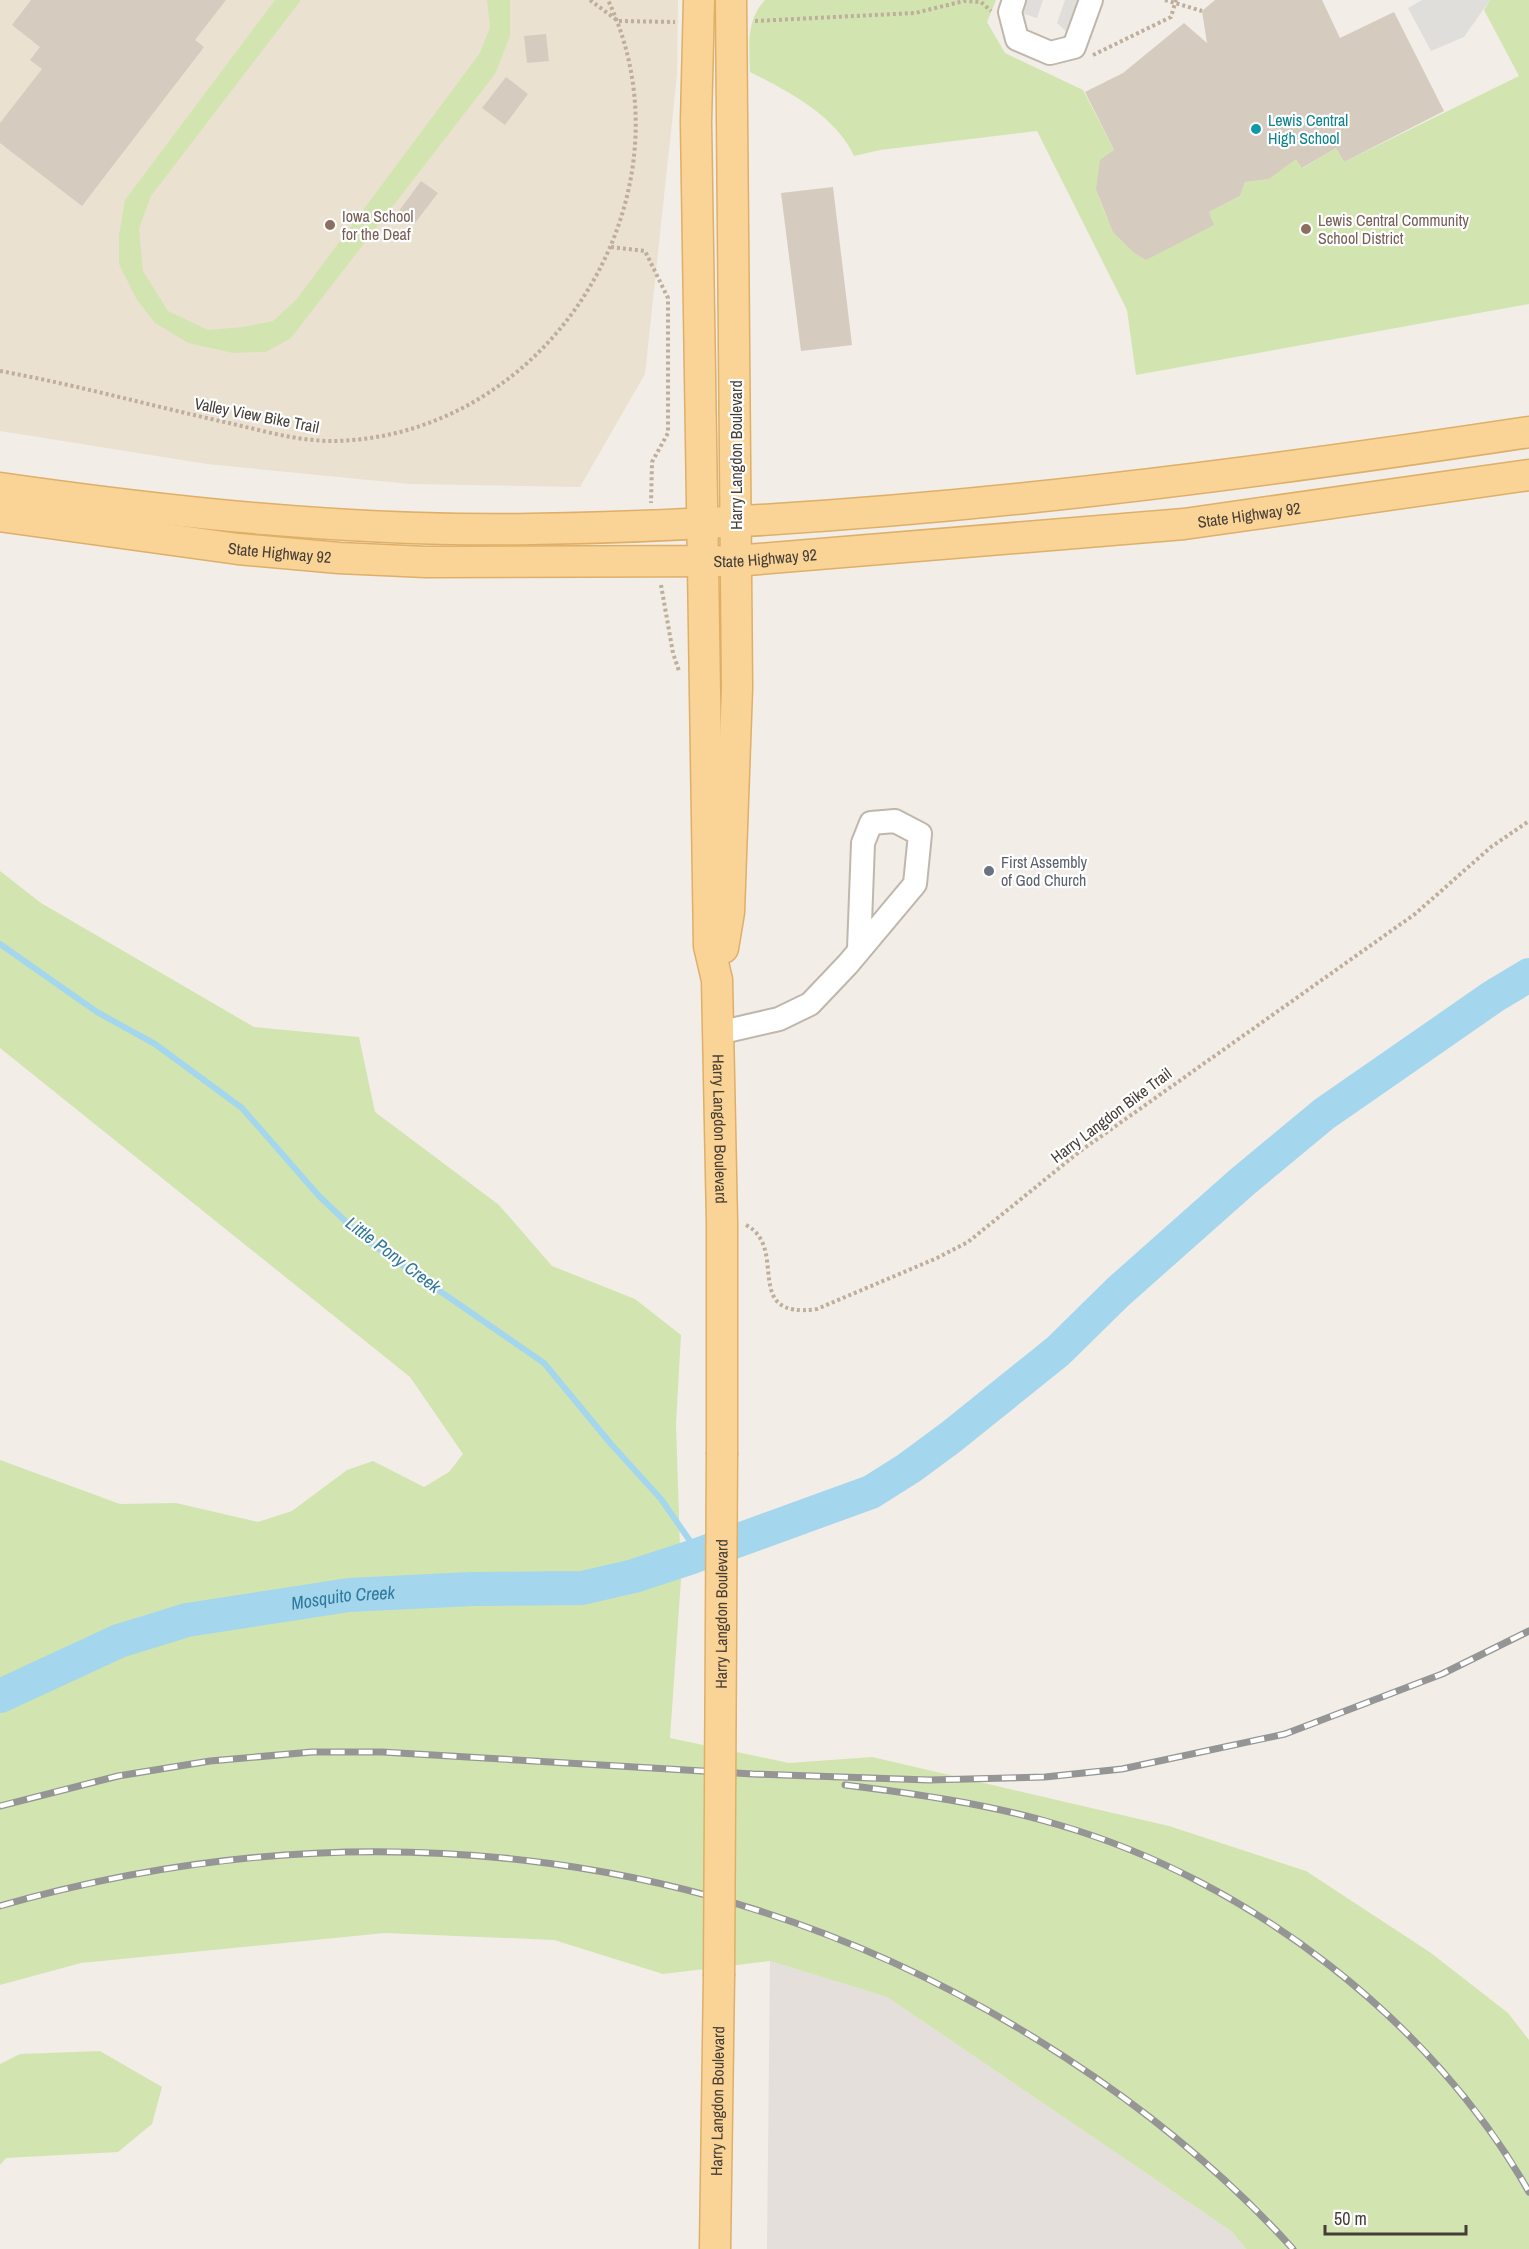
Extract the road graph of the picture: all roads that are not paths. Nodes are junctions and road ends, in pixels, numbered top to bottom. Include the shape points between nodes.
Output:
1 (1014, 0) edge
2 (1091, 0) edge
3 (698, 11) edge
4 (732, 11) edge
5 (1529, 432) edge
6 (1529, 475) edge
7 (0, 488) edge
8 (0, 516) edge
9 (702, 522) junction
10 (736, 522) junction
11 (735, 561) junction
12 (703, 562) junction
13 (859, 949) junction
14 (717, 980) junction
15 (718, 1033) junction
16 (715, 2249) edge

1 - 2 lane via 1011,12 1017,39 1050,53 1074,47
3 - 9 main road, Harry Langdon Boulevard
4 - 10 main road, Harry Langdon Boulevard
5 - 10 main road, State Highway 92 via 1305,466 1046,496 870,514
6 - 11 main road, State Highway 92 via 1184,524
7 - 9 main road, State Highway 92 via 113,504 314,522 529,529
8 - 12 main road, State Highway 92 via 168,540 339,558 426,562
9 - 10 main road, State Highway 92
9 - 12 main road, Harry Langdon Boulevard
10 - 11 main road, Harry Langdon Boulevard
11 - 12 main road, State Highway 92
11 - 14 main road, Harry Langdon Boulevard via 735,801 729,912
12 - 14 main road, Harry Langdon Boulevard via 709,946
13 - 13 lane via 915,884 920,834 895,821 871,823 863,843
13 - 15 lane via 810,1004 779,1019
14 - 15 main road, Harry Langdon Boulevard
15 - 16 main road, Harry Langdon Boulevard, bridge via 722,1452

